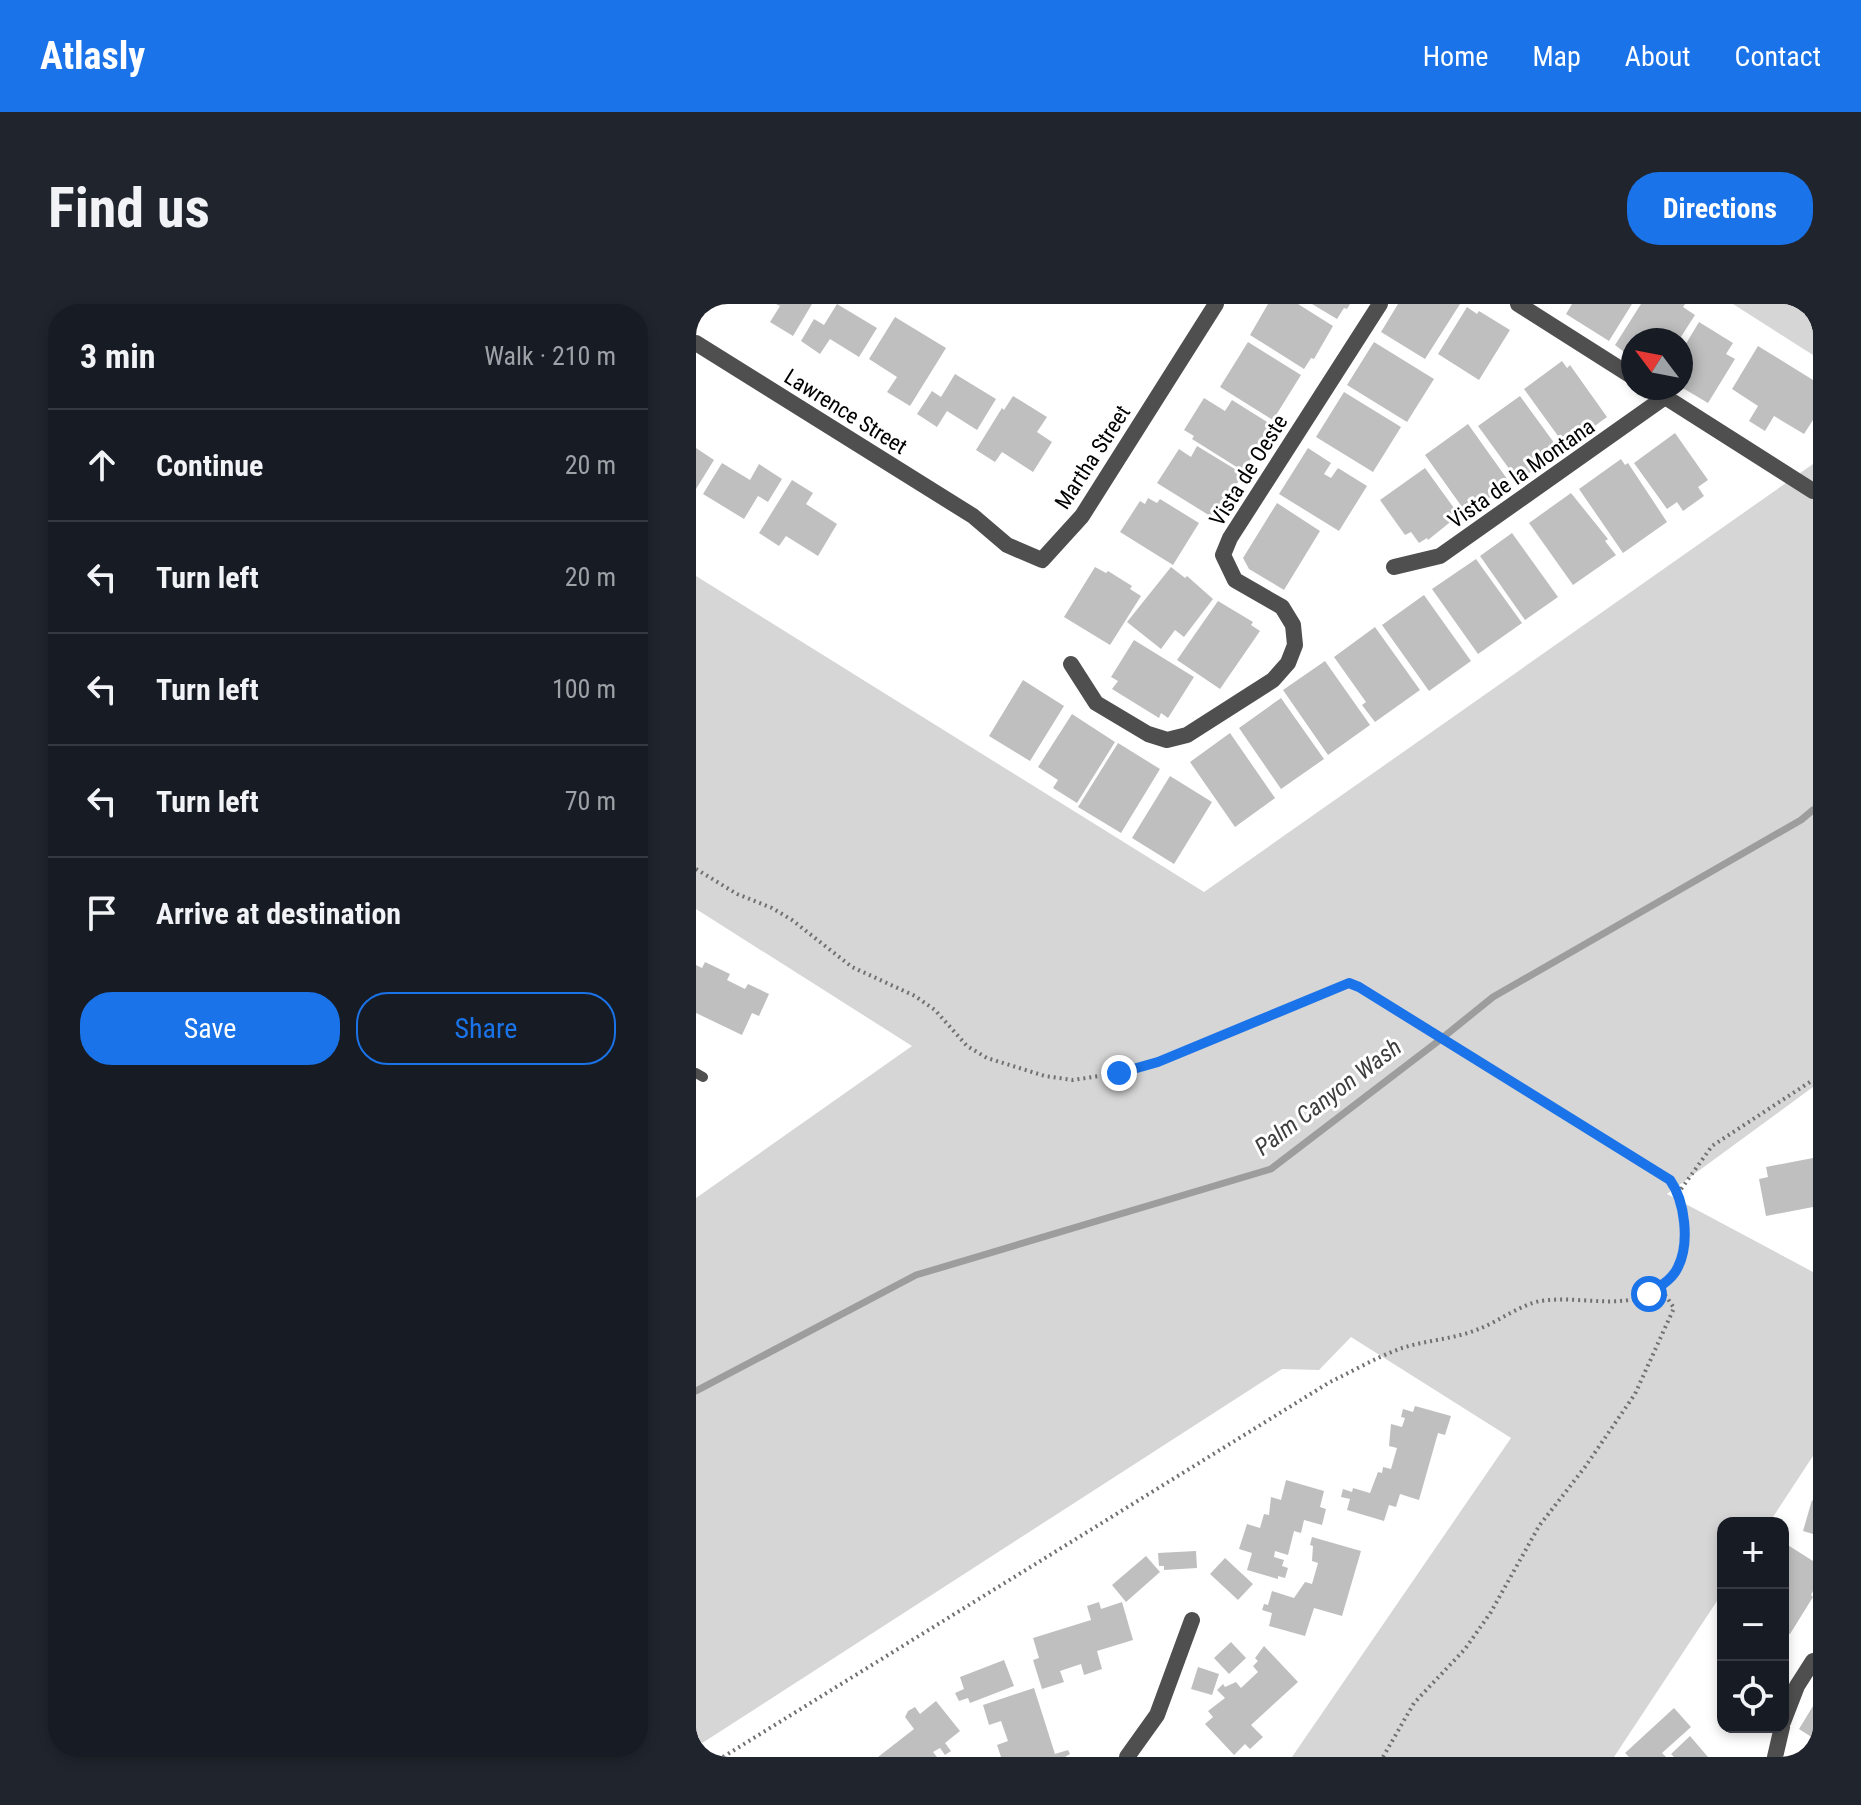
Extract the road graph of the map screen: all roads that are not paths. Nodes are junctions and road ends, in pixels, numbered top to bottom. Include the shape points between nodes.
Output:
1 (1216, 304) edge
2 (1380, 304) edge
3 (1518, 304) edge
4 (696, 343) edge
5 (1621, 369) edge
6 (1649, 400) edge
7 (1669, 400) edge
8 (1813, 491) edge
9 (973, 516) joint
10 (1394, 567) dead end
11 (1071, 664) dead end
12 (1192, 1620) dead end
13 (1813, 1661) edge
14 (1789, 1707) edge
15 (1780, 1733) edge
16 (1127, 1757) edge
17 (1775, 1757) edge

1 - 9 street, Martha Street via 1082,516 1042,560 1007,545
2 - 11 street, Vista de Oeste via 1223,555 1235,580 1282,607 1293,625 1295,645 1288,663 1273,680 1187,735 1167,740 1096,703
3 - 5 street
4 - 9 street, Lawrence Street
6 - 10 street, Vista de la Montana via 1440,556
7 - 8 street
12 - 16 street via 1157,1715
13 - 14 street
15 - 17 street

